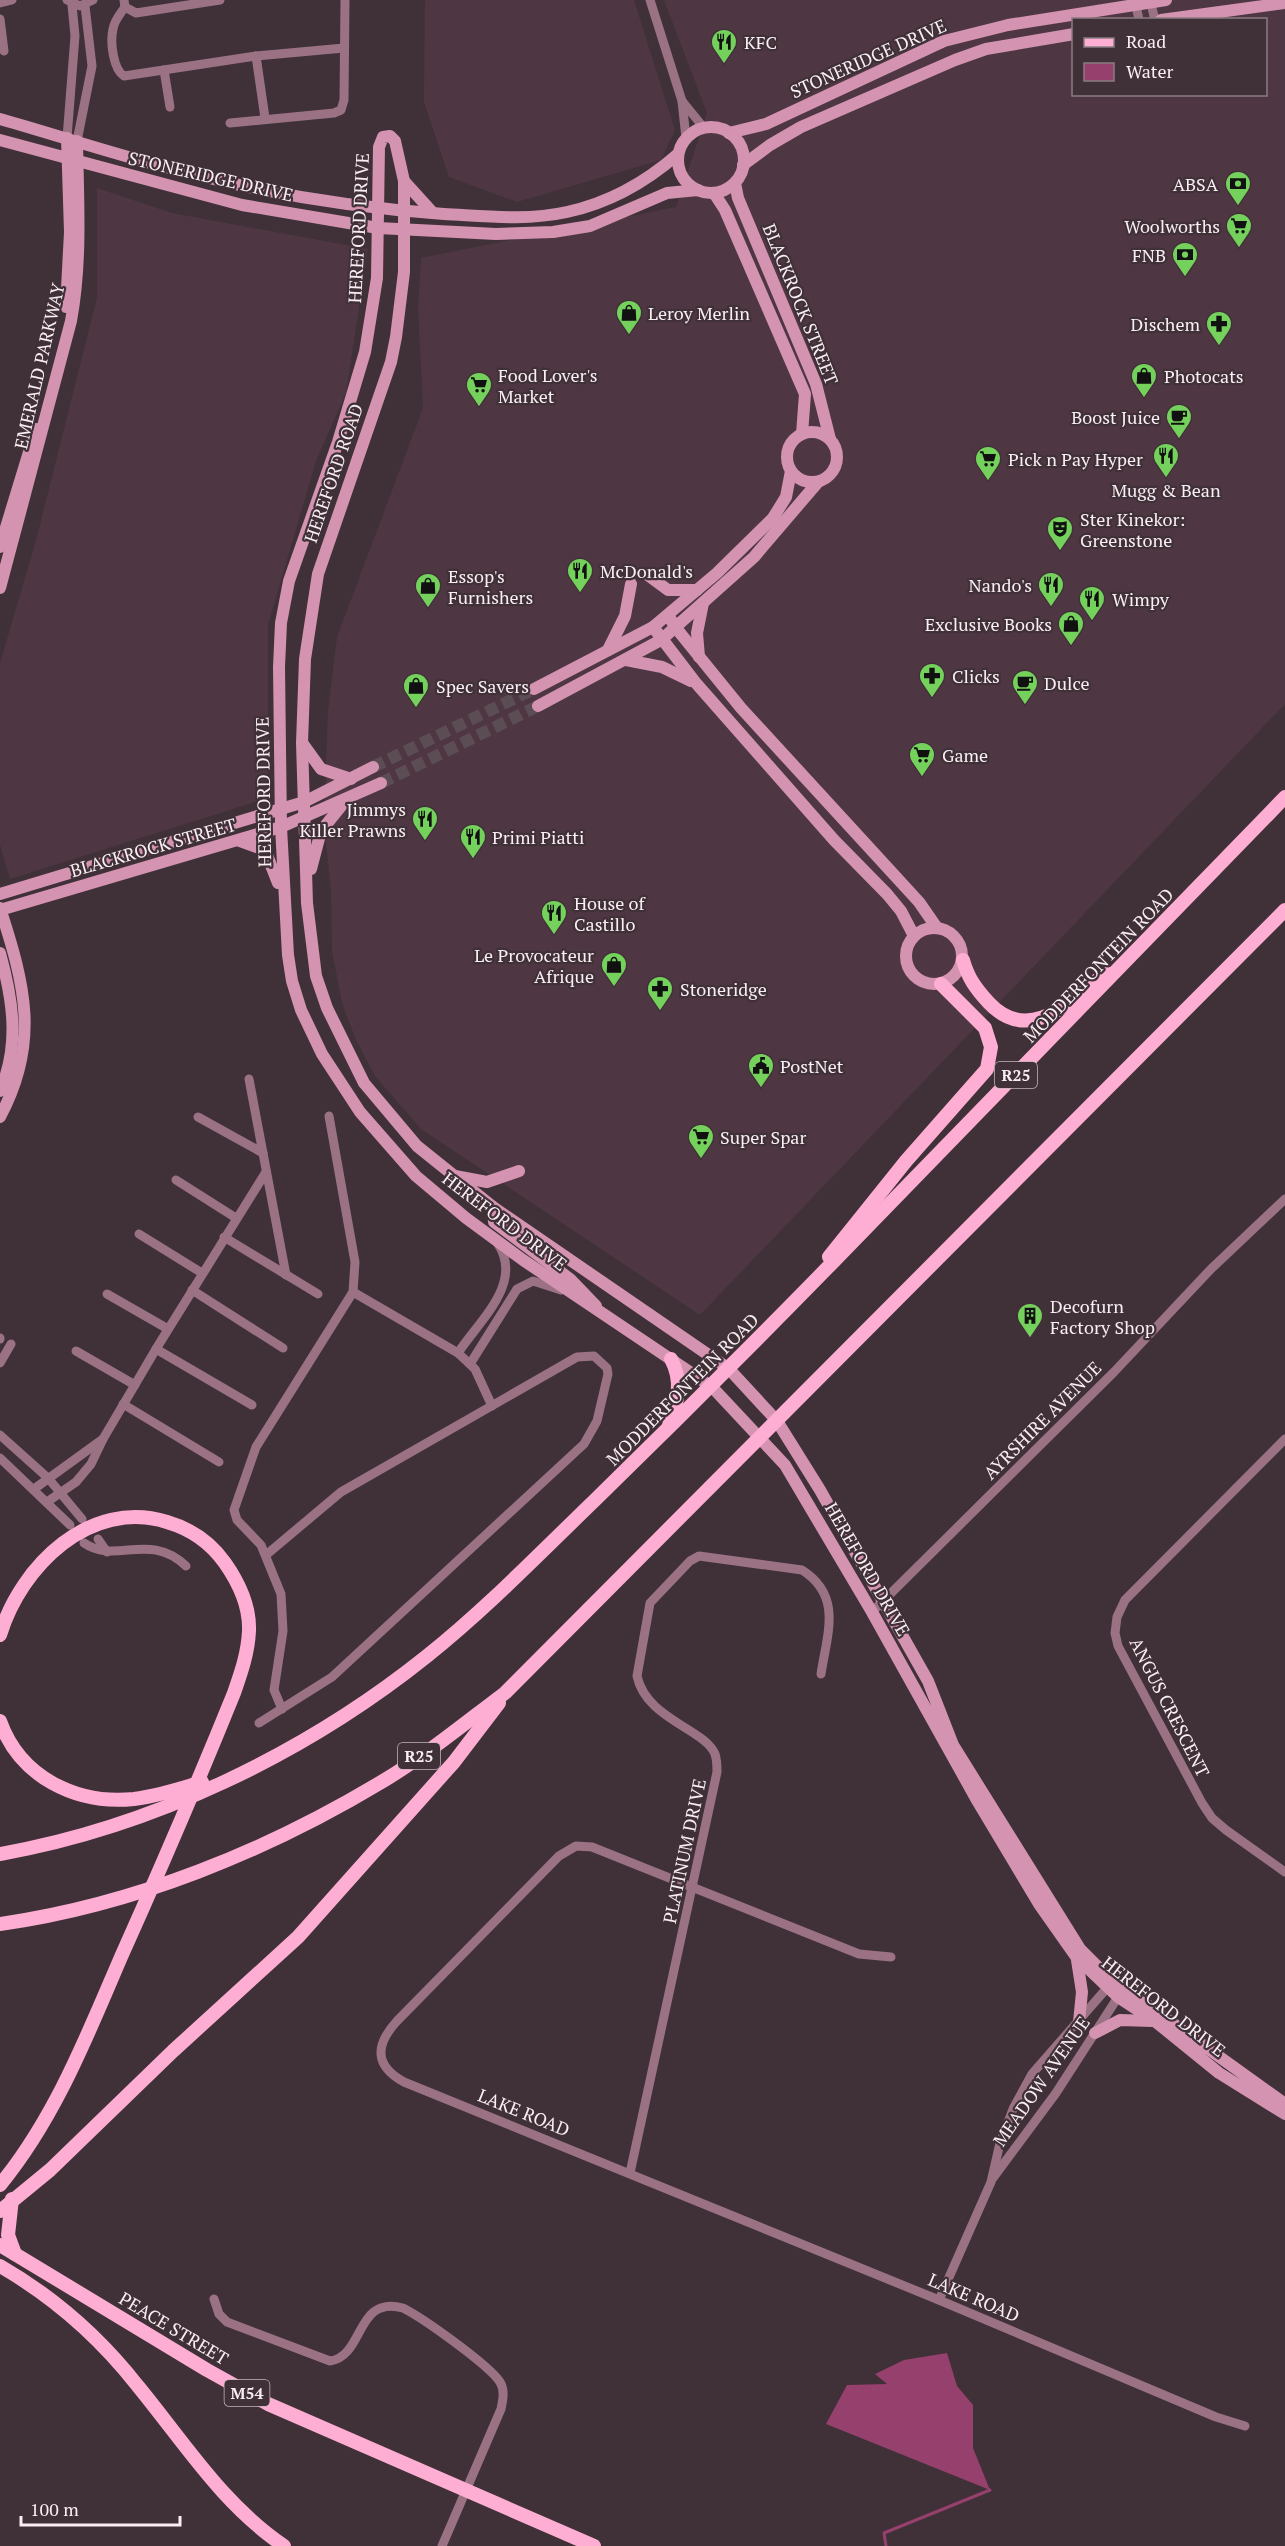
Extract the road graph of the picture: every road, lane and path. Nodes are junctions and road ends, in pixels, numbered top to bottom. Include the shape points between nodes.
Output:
1 (12, 0) edge
2 (220, 0) edge
3 (345, 0) edge
4 (650, 0) edge
5 (1099, 0) edge
6 (1166, 0) edge
7 (1150, 1) edge
8 (70, 2) edge
9 (1135, 2) edge
10 (0, 3) edge
11 (89, 3) edge
12 (1285, 3) edge
13 (124, 4) edge
14 (1082, 12) junction
15 (1219, 12) junction
16 (1138, 18) edge
17 (1154, 18) edge
18 (1176, 18) edge
19 (1210, 18) edge
20 (0, 19) edge
21 (1072, 34) edge
22 (344, 48) junction
23 (4, 51) dead end
24 (256, 56) junction
25 (164, 70) junction
26 (682, 101) junction
27 (170, 107) dead end
28 (265, 118) junction
29 (0, 119) edge
30 (230, 123) dead end
31 (704, 128) junction
32 (729, 133) junction
33 (686, 138) junction
34 (0, 140) edge
35 (72, 140) junction
36 (395, 141) joint
37 (678, 154) junction
38 (72, 159) junction
39 (743, 165) junction
40 (404, 182) junction
41 (735, 183) junction
42 (698, 190) junction
43 (714, 193) junction
44 (379, 210) junction
45 (404, 211) junction
46 (433, 213) junction
47 (378, 228) junction
48 (404, 230) junction
49 (802, 434) junction
50 (830, 439) junction
51 (791, 471) junction
52 (818, 482) junction
53 (0, 547) edge
54 (649, 576) dead end
55 (631, 584) dead end
56 (0, 588) edge
57 (697, 590) junction
58 (703, 603) junction
59 (668, 615) junction
60 (653, 627) junction
61 (676, 628) junction
62 (661, 640) junction
63 (608, 650) junction
64 (699, 657) junction
65 (626, 660) junction
66 (694, 682) junction
67 (534, 689) tunnel mouth
68 (538, 706) tunnel mouth
69 (302, 743) junction
70 (373, 768) tunnel mouth
71 (351, 779) junction
72 (381, 783) tunnel mouth
73 (1285, 797) edge
74 (344, 801) junction
75 (304, 802) junction
76 (280, 809) junction
77 (304, 819) junction
78 (281, 827) junction
79 (239, 840) junction
80 (0, 894) edge
81 (307, 903) junction
82 (0, 909) edge
83 (1285, 910) edge
84 (937, 928) junction
85 (286, 929) junction
86 (914, 936) junction
87 (1146, 942) junction
88 (0, 953) edge
89 (963, 960) junction
90 (941, 984) junction
91 (249, 1080) dead end
92 (0, 1091) edge
93 (329, 1116) dead end
94 (0, 1117) edge
95 (198, 1118) dead end
96 (263, 1154) junction
97 (519, 1171) dead end
98 (266, 1172) junction
99 (448, 1173) junction
100 (176, 1180) dead end
101 (1285, 1199) edge
102 (494, 1207) junction
103 (236, 1218) junction
104 (138, 1234) dead end
105 (224, 1237) junction
106 (495, 1239) junction
107 (202, 1273) junction
108 (286, 1275) junction
109 (814, 1282) junction
110 (192, 1290) junction
111 (353, 1292) junction
112 (569, 1293) junction
113 (107, 1294) dead end
114 (318, 1294) dead end
115 (602, 1314) junction
116 (168, 1329) junction
117 (11, 1344) dead end
118 (283, 1348) dead end
119 (156, 1349) junction
120 (76, 1351) dead end
121 (458, 1353) junction
122 (671, 1359) junction
123 (0, 1364) edge
124 (470, 1364) junction
125 (729, 1369) junction
126 (135, 1385) junction
127 (712, 1387) junction
128 (123, 1404) junction
129 (252, 1405) dead end
130 (492, 1406) junction
131 (777, 1421) junction
132 (668, 1430) junction
133 (0, 1435) edge
134 (760, 1438) junction
135 (103, 1439) junction
136 (1284, 1442) edge
137 (0, 1458) edge
138 (219, 1462) dead end
139 (48, 1478) junction
140 (34, 1489) junction
141 (61, 1493) junction
142 (47, 1502) junction
143 (82, 1520) dead end
144 (69, 1532) junction
145 (98, 1539) dead end
146 (84, 1543) dead end
147 (107, 1552) junction
148 (266, 1555) junction
149 (186, 1566) dead end
150 (881, 1602) junction
151 (872, 1612) junction
152 (0, 1635) edge
153 (821, 1674) dead end
154 (505, 1694) junction
155 (282, 1709) junction
156 (0, 1721) edge
157 (259, 1723) dead end
158 (258, 1765) junction
159 (0, 1854) edge
160 (1285, 1872) edge
161 (694, 1887) junction
162 (0, 1924) edge
163 (891, 1957) dead end
164 (1077, 1958) junction
165 (1112, 1988) junction
166 (1079, 2022) junction
167 (1156, 2022) junction
168 (1095, 2033) junction
169 (1285, 2104) edge
170 (1285, 2114) edge
171 (630, 2173) junction
172 (991, 2182) junction
173 (0, 2185) edge
174 (12, 2199) junction
175 (0, 2211) edge
176 (0, 2245) edge
177 (15, 2254) junction
178 (0, 2266) edge
179 (214, 2298) dead end
180 (939, 2300) junction
181 (1245, 2426) dead end
182 (466, 2489) junction
183 (284, 2546) edge
184 (442, 2546) edge
185 (594, 2546) edge

1 - 10 street
2 - 13 street via 142,13
3 - 22 street
4 - 26 street
5 - 14 street
6 - 7 street, STONERIDGE DRIVE
7 - 9 street, STONERIDGE DRIVE
7 - 17 street
8 - 11 street
8 - 35 street, EMERALD PARKWAY via 75,36
9 - 14 street, STONERIDGE DRIVE
9 - 16 street
11 - 35 street, EMERALD PARKWAY via 92,66
12 - 15 street
13 - 25 street via 112,33 117,69 129,76
14 - 32 street, STONERIDGE DRIVE via 975,31 944,41 766,124
15 - 18 street
15 - 19 street
20 - 23 street
21 - 39 street, STONERIDGE DRIVE via 986,49 955,60 801,128
22 - 24 street
22 - 28 street via 341,110
24 - 25 street
24 - 28 street
25 - 27 street
26 - 31 street
26 - 33 street
28 - 30 street
29 - 35 street, STONERIDGE DRIVE
31 - 32 street
31 - 33 street
32 - 39 street via 741,147
33 - 37 street
34 - 38 street, STONERIDGE DRIVE
35 - 38 street, EMERALD PARKWAY
35 - 44 street, STONERIDGE DRIVE via 192,174
36 - 40 street, HEREFORD ROAD
36 - 44 street, HEREFORD DRIVE via 387,135 380,141
37 - 42 street via 682,176
37 - 46 street, STONERIDGE DRIVE via 637,185 568,212 529,217
38 - 47 street, STONERIDGE DRIVE via 242,206
38 - 53 street, EMERALD PARKWAY via 64,318 58,353
38 - 56 street, EMERALD PARKWAY via 80,214 71,321
39 - 41 street
40 - 45 street, HEREFORD ROAD
40 - 46 street
41 - 43 street
41 - 50 street, BLACKROCK STREET via 816,384
42 - 43 street
42 - 48 street, STONERIDGE DRIVE via 667,193 590,226 553,232
43 - 49 street, BLACKROCK STREET via 725,210 805,394
44 - 45 street, STONERIDGE DRIVE
44 - 47 street, HEREFORD DRIVE
45 - 46 street, STONERIDGE DRIVE
45 - 48 street, HEREFORD ROAD
47 - 48 street, STONERIDGE DRIVE
47 - 76 street, HEREFORD DRIVE via 376,278 365,352 284,604 279,647
48 - 69 street, HEREFORD ROAD via 400,312 391,362 313,595 304,659
49 - 50 street via 816,432
49 - 51 street via 788,448 786,457
50 - 52 street via 837,462 830,476
51 - 52 street via 807,482
51 - 57 street via 782,507
52 - 58 street via 771,539
54 - 57 street via 668,590
55 - 63 street via 625,616
57 - 59 street
58 - 61 street
58 - 64 street via 697,633
59 - 60 street
59 - 61 street
60 - 62 street
60 - 63 street
61 - 62 street
61 - 64 street
62 - 65 street
62 - 66 street
63 - 67 street
64 - 84 street via 919,902
65 - 66 street via 662,667
65 - 68 street
66 - 86 street via 901,911
69 - 71 street via 321,769
69 - 75 street, HEREFORD ROAD
70 - 71 street, BLACKROCK STREET
71 - 75 street, BLACKROCK STREET
72 - 74 street, BLACKROCK STREET
73 - 87 main road, MODDERFONTEIN ROAD / R25
74 - 77 street, BLACKROCK STREET
74 - 81 street via 318,839
75 - 76 street, BLACKROCK STREET
75 - 77 street, HEREFORD ROAD
76 - 78 street, HEREFORD DRIVE
76 - 80 street, BLACKROCK STREET
77 - 78 street, BLACKROCK STREET
77 - 81 street, HEREFORD DRIVE
78 - 79 street, BLACKROCK STREET
78 - 85 street, HEREFORD DRIVE
79 - 82 street, BLACKROCK STREET
79 - 85 street via 259,846 270,856
81 - 99 street, HEREFORD DRIVE via 316,976 344,1047 385,1110
82 - 94 street via 21,980 27,1034 15,1090
83 - 131 main road, R25
84 - 86 street
84 - 89 street via 959,941
85 - 106 street, HEREFORD DRIVE via 292,981 302,1010 322,1053 360,1112 416,1176
86 - 90 street via 906,958 912,975 927,984
87 - 89 main road via 1069,1002 1037,1020 1021,1021 999,1013 974,987
87 - 109 main road, MODDERFONTEIN ROAD / R25
88 - 92 street via 13,1013 12,1052
89 - 90 street via 954,977
90 - 109 main road via 985,1028 991,1047 987,1069 846,1234
91 - 96 street
93 - 111 street via 355,1262
95 - 96 street
96 - 98 street
97 - 99 street via 487,1182
98 - 103 street
98 - 108 street
99 - 102 street, HEREFORD DRIVE
100 - 103 street
101 - 150 street, AYRSHIRE AVENUE
102 - 115 street via 494,1222 570,1279
102 - 125 street, HEREFORD DRIVE
103 - 105 street
104 - 107 street
105 - 107 street
105 - 108 street
106 - 112 street, HEREFORD DRIVE
106 - 121 street via 508,1263 505,1284
107 - 110 street
108 - 114 street
109 - 125 main road, MODDERFONTEIN ROAD / R25
110 - 116 street
110 - 118 street
111 - 121 street
111 - 148 street via 256,1448 246,1472 234,1515
112 - 115 street, HEREFORD DRIVE
112 - 124 street via 533,1281 517,1289
113 - 116 street
115 - 122 street, HEREFORD DRIVE
116 - 119 street
117 - 123 street
119 - 126 street
119 - 129 street
120 - 126 street
121 - 124 street
122 - 127 street, HEREFORD DRIVE
122 - 132 main road via 679,1389
124 - 130 street
125 - 127 main road, MODDERFONTEIN ROAD / R25
125 - 131 street, HEREFORD DRIVE
126 - 128 street
127 - 132 main road, MODDERFONTEIN ROAD / R25
127 - 134 street, HEREFORD DRIVE
128 - 135 street
128 - 138 street
130 - 148 street via 327,1501
130 - 155 street via 577,1357 594,1356 607,1368 597,1421 584,1444 332,1677
131 - 134 main road, R25
131 - 150 street, HEREFORD DRIVE
132 - 158 main road, MODDERFONTEIN ROAD / R25 via 427,1656 374,1696
133 - 139 street
134 - 151 street, HEREFORD DRIVE via 785,1465 810,1503
134 - 154 main road, R25
135 - 139 street
135 - 141 street via 84,1474
136 - 160 street, ANGUS CRESCENT via 1125,1600 1116,1617 1115,1633 1149,1707 1212,1818
137 - 140 street
139 - 140 street
139 - 141 street
140 - 142 street
141 - 142 street
141 - 143 street
142 - 144 street
144 - 152 main road via 24,1584
144 - 173 main road via 132,1516 180,1526 202,1539 219,1554 232,1574 247,1609 247,1651 237,1685 91,2028 46,2121
145 - 147 street
146 - 147 street
147 - 149 street via 157,1550 176,1557
148 - 155 street via 278,1581 283,1611 274,1690
150 - 151 street, AYRSHIRE AVENUE
150 - 165 street, HEREFORD DRIVE via 928,1681 953,1745 1065,1928
151 - 164 street, HEREFORD DRIVE via 978,1802
153 - 161 street, PLATINUM DRIVE via 830,1606 812,1576 802,1570 699,1556 650,1603 639,1658 639,1684 645,1696 675,1724 704,1741 714,1752 717,1763
154 - 162 main road, R25 via 384,1781 273,1841 196,1872 99,1903
154 - 174 main road via 454,1762 298,1936 50,2170
155 - 157 street
156 - 158 main road via 32,1771 48,1783 84,1795 113,1799 143,1797
158 - 159 main road, MODDERFONTEIN ROAD / R25 via 164,1808 90,1833
161 - 163 street, LAKE ROAD via 859,1954
161 - 171 street, PLATINUM DRIVE
161 - 171 street, LAKE ROAD via 592,1847 568,1850 397,2021 381,2043 380,2053 387,2070 404,2082
164 - 165 street, HEREFORD DRIVE
164 - 166 street via 1082,1992
165 - 166 street, MEADOW AVENUE
165 - 167 street, HEREFORD DRIVE
165 - 168 street, MEADOW AVENUE
165 - 169 street, HEREFORD DRIVE via 1130,1992
166 - 172 street, MEADOW AVENUE via 1032,2074 1017,2100 1000,2142
167 - 168 street via 1120,2020
167 - 170 street, HEREFORD DRIVE via 1219,2073
168 - 172 street, MEADOW AVENUE
171 - 180 street, LAKE ROAD
172 - 180 street, MEADOW AVENUE
174 - 175 main road
174 - 177 main road via 8,2235
176 - 177 main road, PEACE STREET / M54
177 - 182 main road, PEACE STREET / M54 via 268,2404
178 - 183 main road via 40,2292 104,2346 225,2498 257,2528
179 - 182 street via 219,2314 227,2322 330,2361 345,2355 375,2311 393,2306 412,2313 478,2362 499,2380 503,2400
180 - 181 street, LAKE ROAD
182 - 184 street
182 - 185 main road, PEACE STREET / M54

